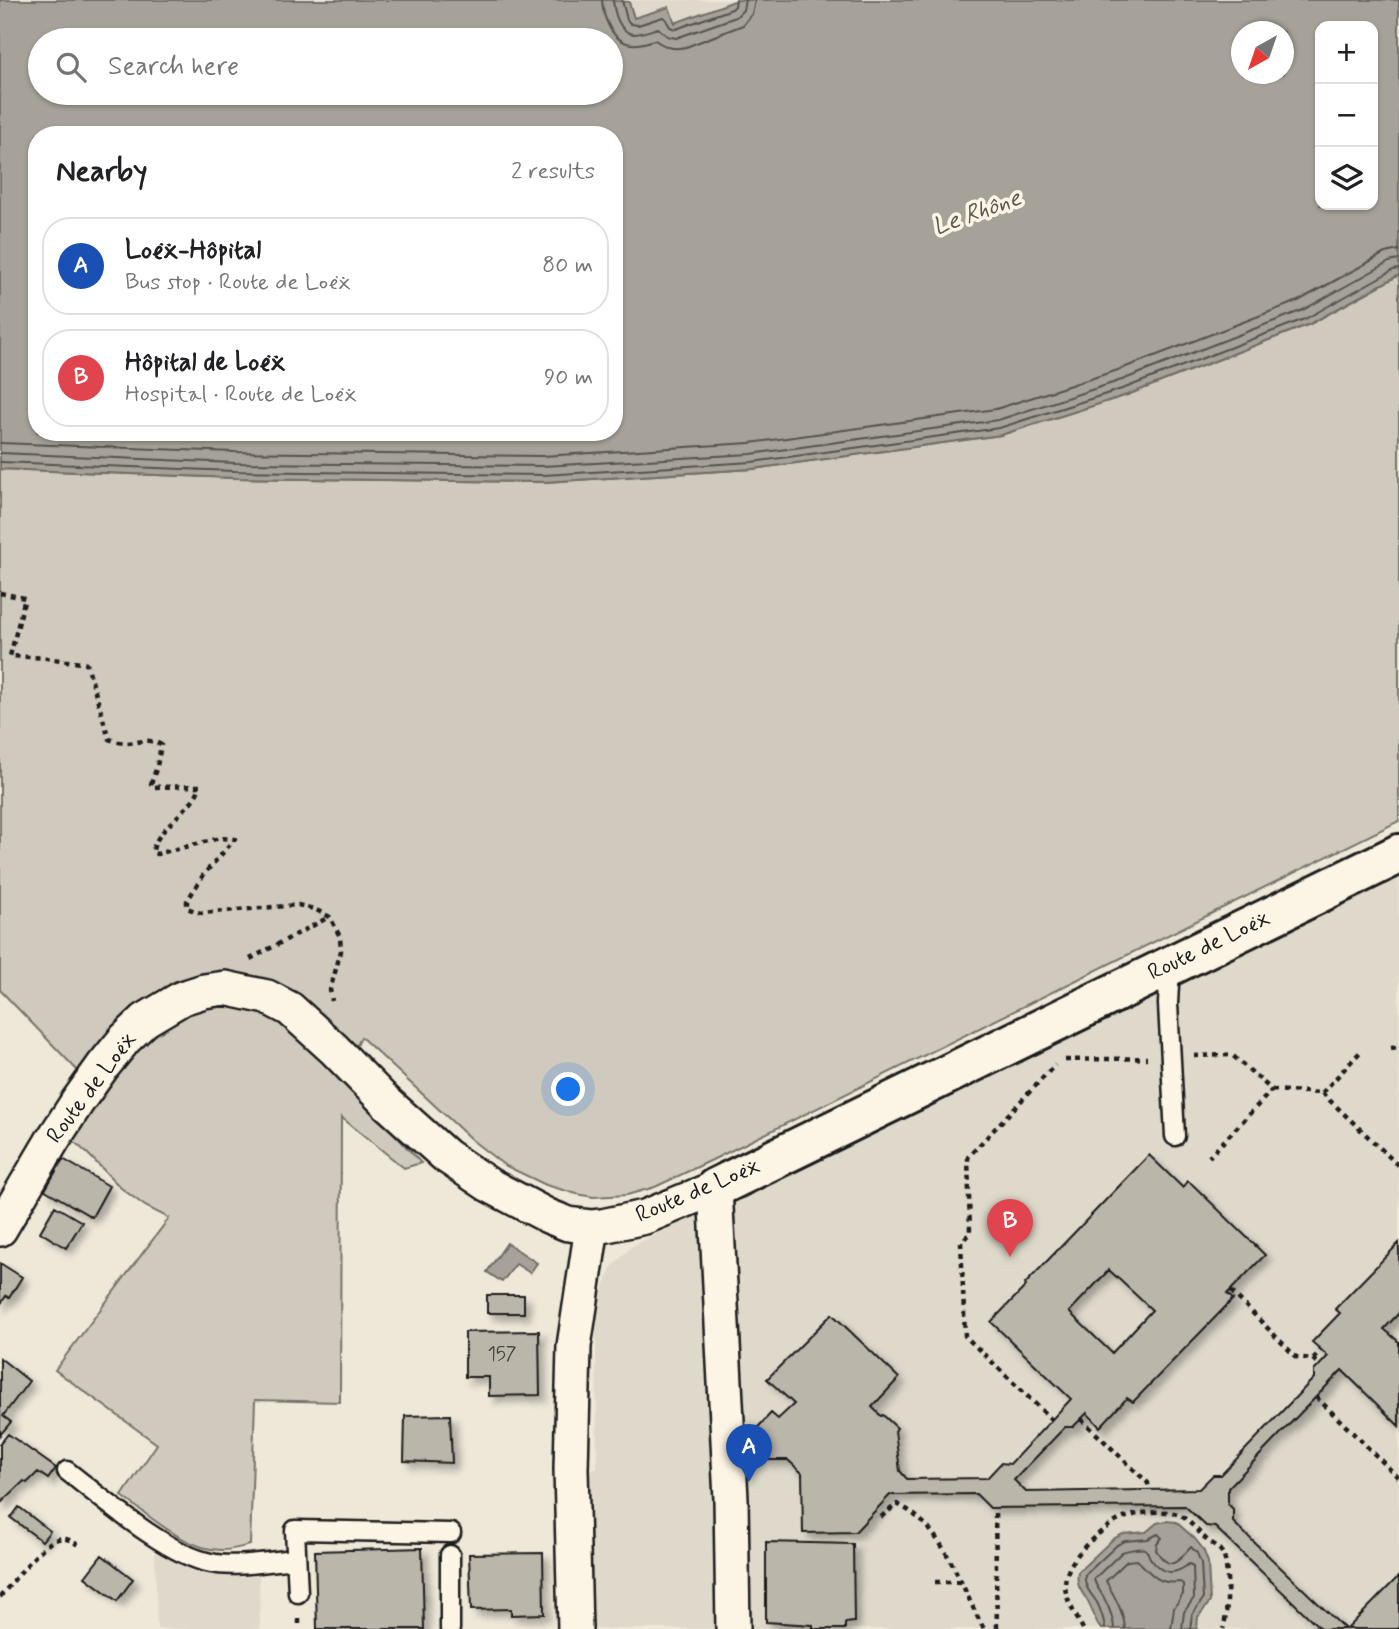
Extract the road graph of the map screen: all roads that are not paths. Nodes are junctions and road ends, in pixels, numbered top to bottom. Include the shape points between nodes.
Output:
1 (1399, 854) edge
2 (1170, 965) junction
3 (1175, 1136) dead end
4 (715, 1188) junction
5 (592, 1227) junction
6 (0, 1229) edge
7 (67, 1471) dead end
8 (451, 1533) dead end
9 (450, 1555) dead end
10 (296, 1559) junction
11 (298, 1593) dead end
12 (450, 1629) edge
13 (575, 1629) edge
14 (733, 1629) edge

1 - 2 street, Route de Loëx
2 - 3 lane
2 - 4 street, Route de Loëx
4 - 5 street, Route de Loëx via 645,1217
4 - 14 street
5 - 6 street, Route de Loëx via 548,1216 489,1185 446,1156 290,1009 225,988 182,998 145,1020 125,1039 71,1111
5 - 13 street via 574,1346
7 - 10 lane via 185,1554 226,1565
8 - 10 lane via 295,1530
9 - 12 lane
10 - 11 lane

